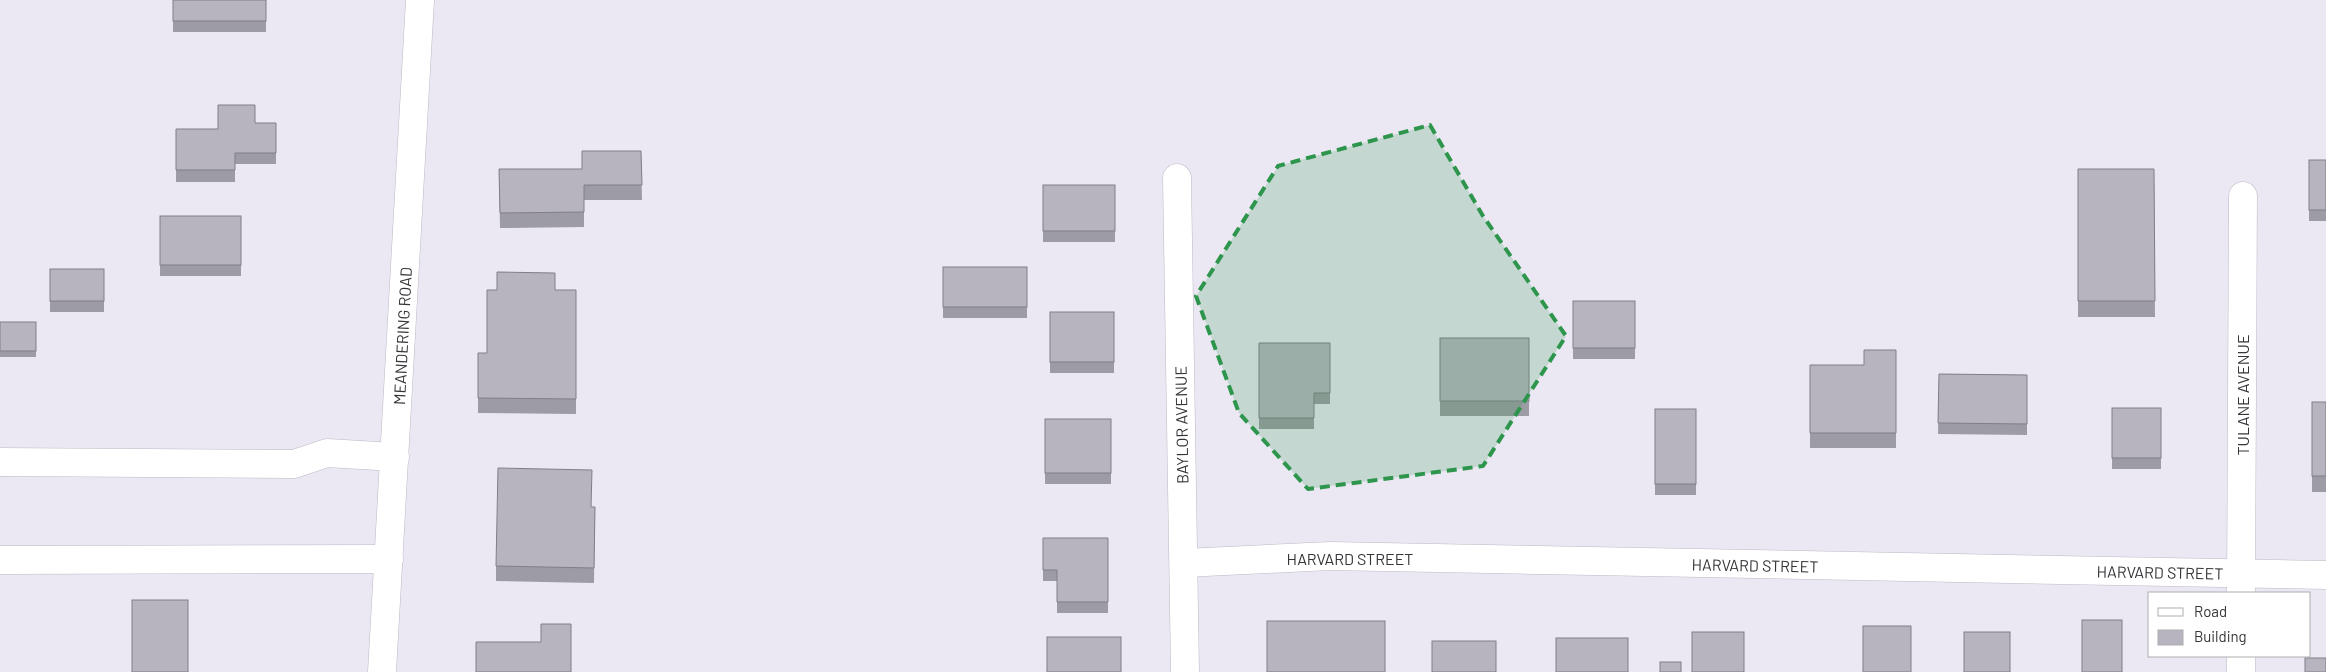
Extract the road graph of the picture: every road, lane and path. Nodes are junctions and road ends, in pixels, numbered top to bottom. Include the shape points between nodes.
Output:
1 (420, 0) edge
2 (1177, 178) dead end
3 (2243, 196) dead end
4 (395, 457) junction
5 (0, 462) edge
6 (389, 559) junction
7 (0, 560) edge
8 (1184, 563) junction
9 (2326, 575) edge
10 (2241, 583) edge
11 (2241, 657) edge
12 (382, 672) edge
13 (1185, 672) edge
14 (2241, 672) edge

1 - 4 street, MEANDERING ROAD
2 - 8 street, BAYLOR AVENUE
3 - 10 street, TULANE AVENUE
4 - 5 street via 327,453 294,464
4 - 6 street, MEANDERING ROAD
6 - 7 street
6 - 12 street, MEANDERING ROAD
8 - 10 street, HARVARD STREET via 1330,556
8 - 13 street, BAYLOR AVENUE
9 - 10 street, HARVARD STREET
11 - 14 street

